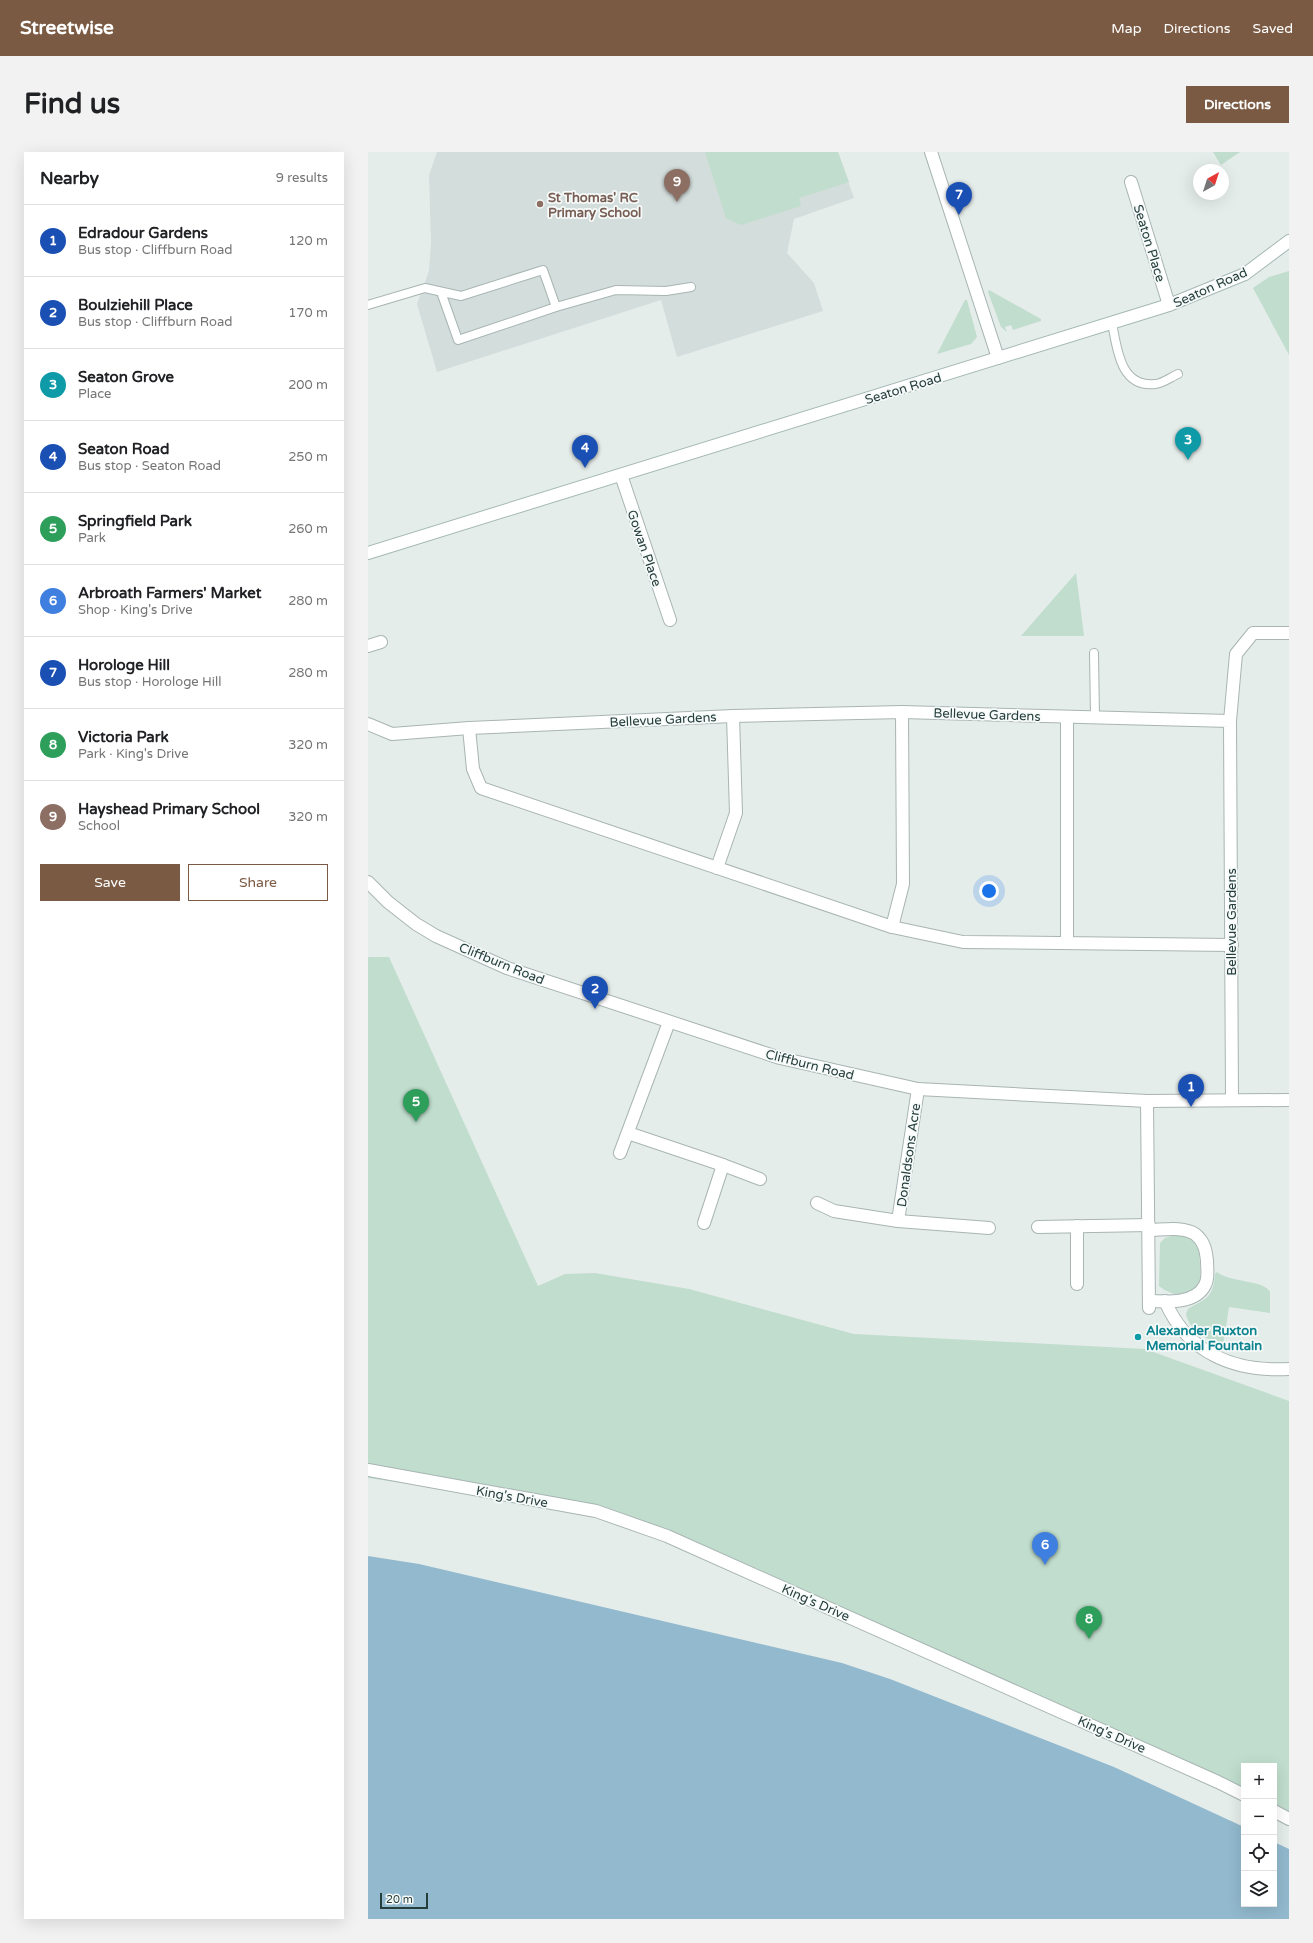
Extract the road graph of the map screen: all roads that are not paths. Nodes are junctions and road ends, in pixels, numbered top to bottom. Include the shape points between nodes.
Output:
1 (931, 152) edge
2 (1131, 182) dead end
3 (1289, 241) edge
4 (691, 287) dead end
5 (441, 292) junction
6 (368, 305) edge
7 (1169, 305) junction
8 (556, 307) junction
9 (1112, 323) junction
10 (998, 358) junction
11 (1178, 374) dead end
12 (621, 475) junction
13 (368, 553) edge
14 (670, 620) dead end
15 (1289, 633) edge
16 (381, 642) dead end
17 (368, 646) edge
18 (1094, 653) dead end
19 (902, 712) junction
20 (733, 716) junction
21 (1067, 717) junction
22 (1095, 718) junction
23 (1230, 721) junction
24 (368, 724) edge
25 (469, 728) junction
26 (717, 868) junction
27 (368, 882) edge
28 (892, 927) junction
29 (1067, 943) junction
30 (1232, 945) junction
31 (670, 1022) junction
32 (918, 1089) junction
33 (1232, 1100) junction
34 (1289, 1100) edge
35 (1147, 1101) junction
36 (628, 1133) junction
37 (620, 1152) dead end
38 (723, 1165) junction
39 (760, 1179) dead end
40 (818, 1203) dead end
41 (898, 1221) junction
42 (704, 1223) dead end
43 (1038, 1226) dead end
44 (1077, 1226) junction
45 (990, 1228) dead end
46 (1149, 1228) junction
47 (1077, 1284) dead end
48 (1166, 1302) junction
49 (1289, 1369) edge
50 (368, 1470) edge
51 (1241, 1794) edge
52 (1277, 1813) edge
53 (1289, 1819) edge

1 - 10 street
2 - 7 street, Seaton Place
3 - 7 street, Seaton Road via 1245,274
4 - 8 lane via 666,291 616,290
5 - 6 lane via 426,288
5 - 8 lane via 461,296 543,270
5 - 8 lane via 458,340
7 - 9 street, Seaton Road
9 - 10 street, Seaton Road
9 - 11 lane via 1121,364 1130,376 1142,384 1156,384
10 - 12 street, Seaton Road
12 - 13 street, Seaton Road
12 - 14 street, Gowan Place
15 - 23 street via 1253,633 1236,654
16 - 17 street
18 - 22 lane
19 - 20 street, Bellevue Gardens
19 - 21 street, Bellevue Gardens
19 - 28 street via 903,884
20 - 25 street, Bellevue Gardens
20 - 26 street via 736,813
21 - 22 street, Bellevue Gardens
21 - 29 street
22 - 23 street, Bellevue Gardens
23 - 30 street, Bellevue Gardens
24 - 25 street, Bellevue Gardens via 392,734
25 - 26 street via 473,769 481,788
26 - 28 street
27 - 31 street, Cliffburn Road via 388,902 436,936 507,968
28 - 29 street via 963,942
29 - 30 street
30 - 33 street, Bellevue Gardens
31 - 32 street, Cliffburn Road via 780,1058
31 - 36 street
32 - 35 street, Cliffburn Road
32 - 41 street, Donaldsons Acre
33 - 34 street, Cliffburn Road
33 - 35 street, Cliffburn Road
35 - 46 street
36 - 37 street
36 - 38 street
38 - 39 street
38 - 42 street
40 - 41 street, Donaldsons Acre via 834,1211
41 - 45 street, Donaldsons Acre
43 - 44 street
44 - 46 street
44 - 47 street
46 - 48 street via 1149,1304
46 - 48 street via 1194,1233 1206,1249 1208,1276 1199,1293 1186,1299
48 - 49 street via 1182,1330 1212,1355 1253,1367 1270,1370
50 - 51 street, King's Drive via 596,1511 667,1536
52 - 53 street

